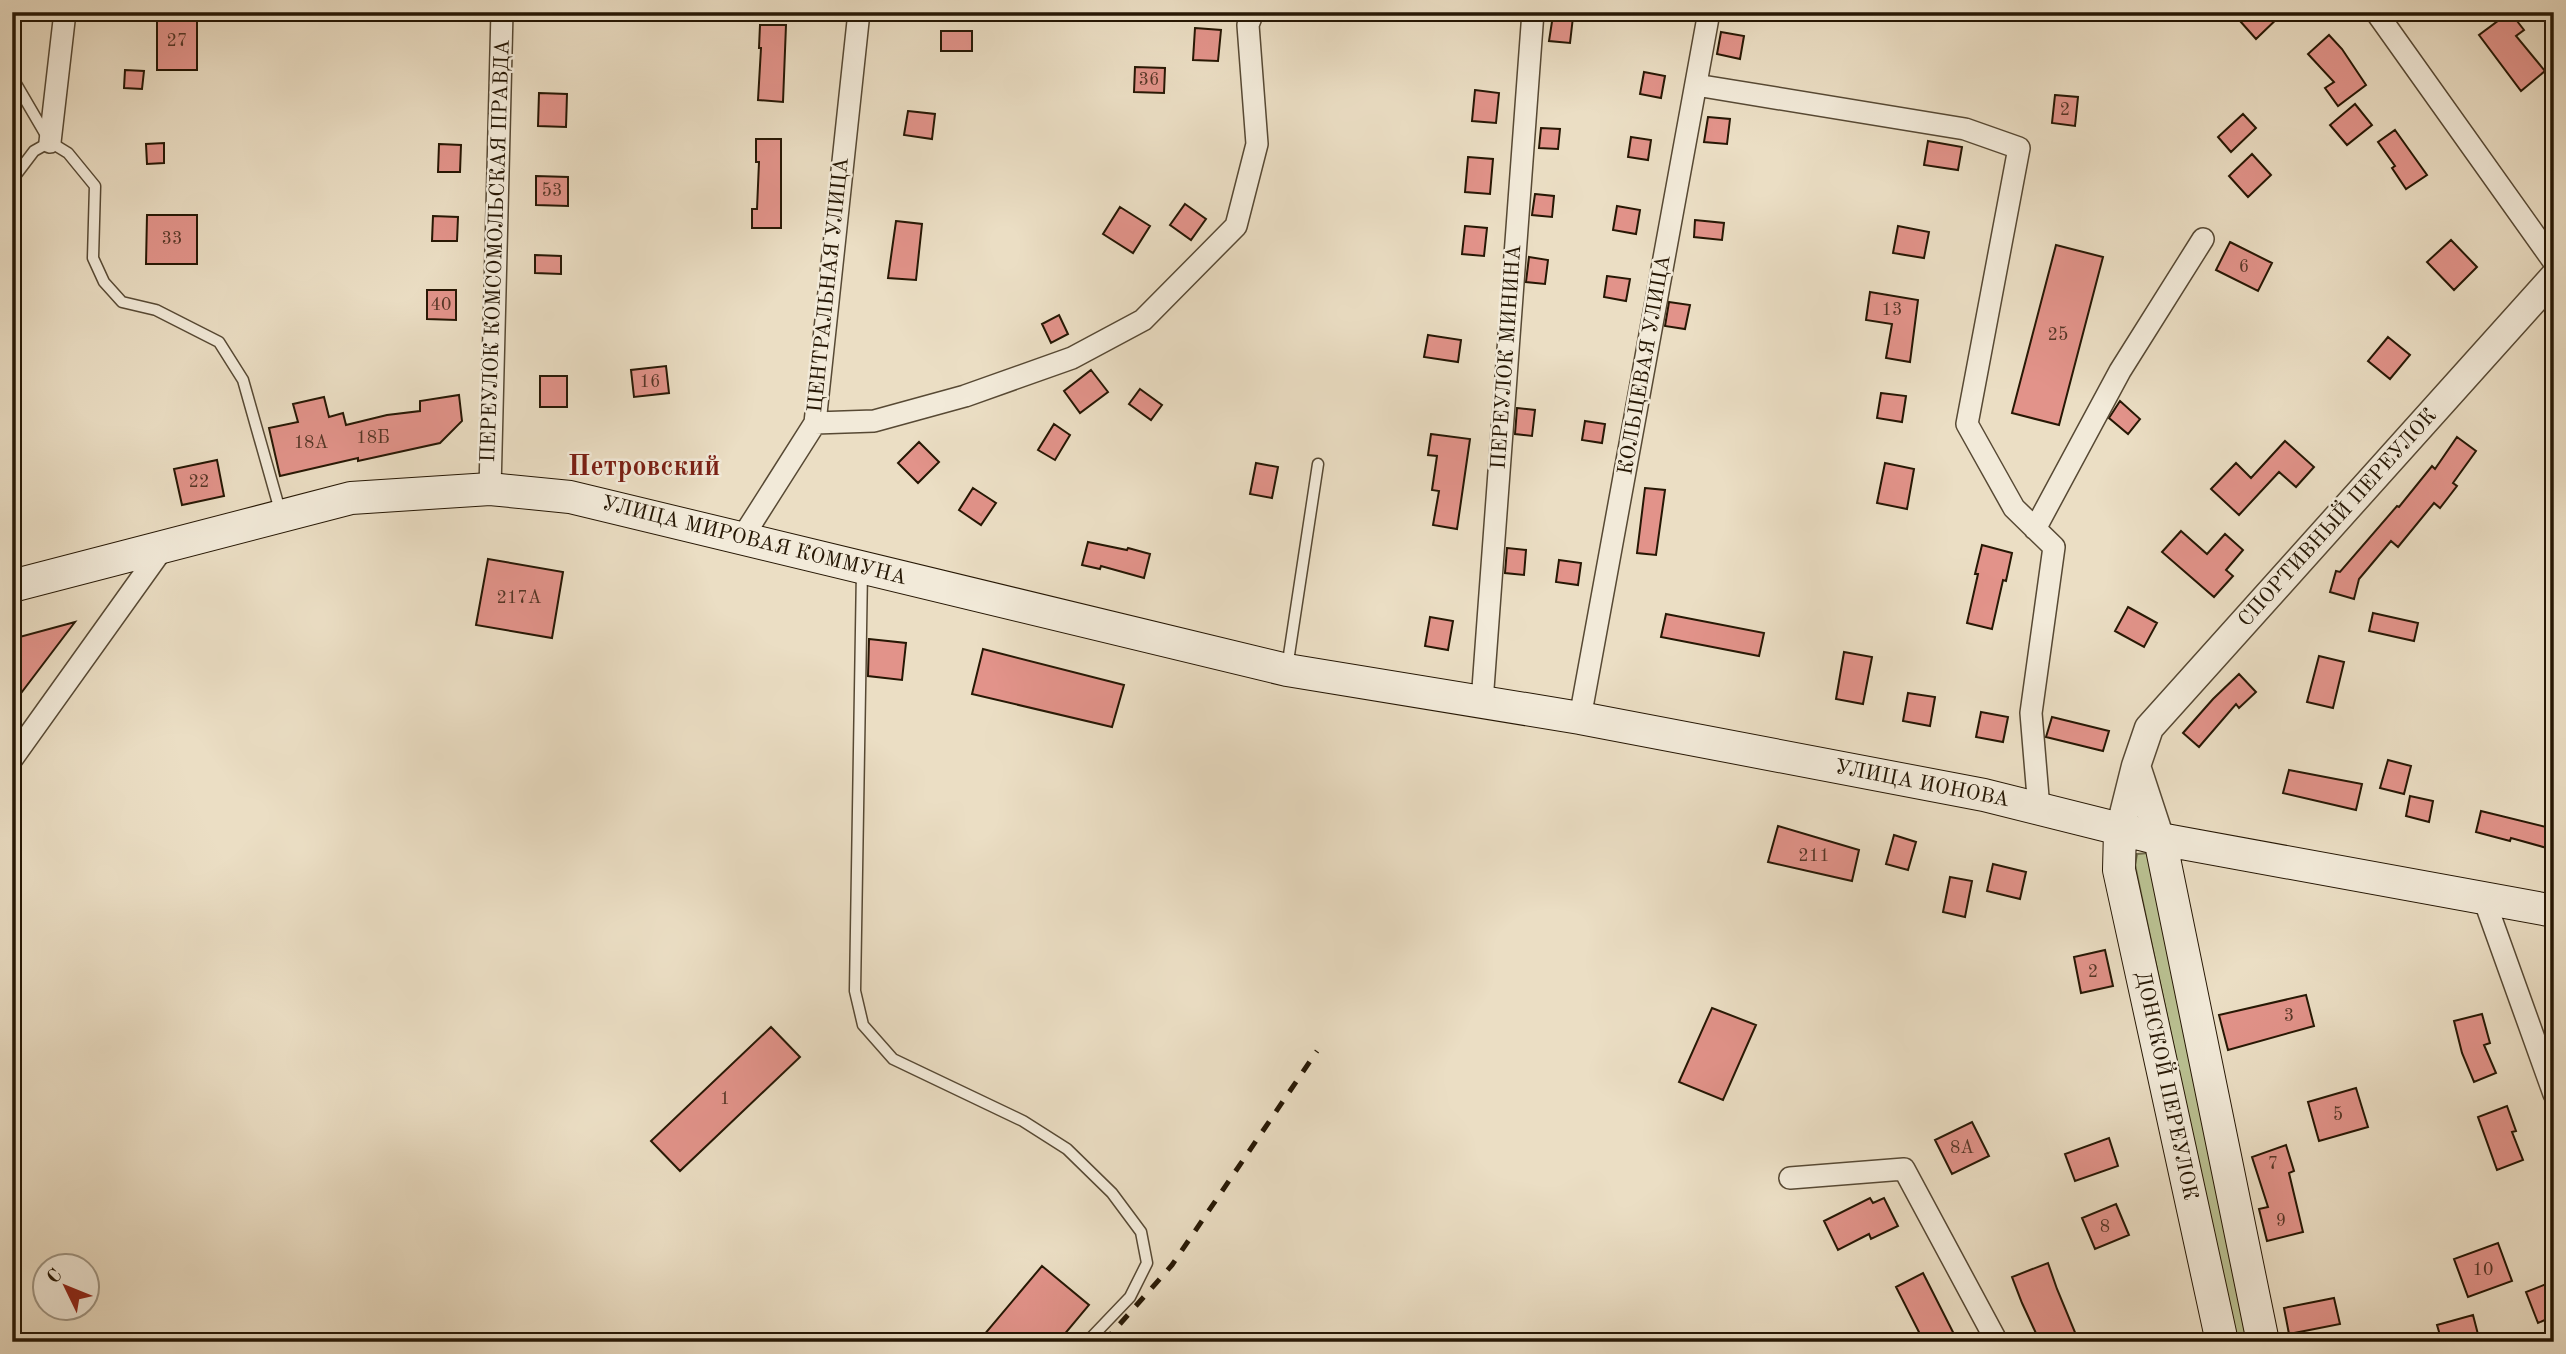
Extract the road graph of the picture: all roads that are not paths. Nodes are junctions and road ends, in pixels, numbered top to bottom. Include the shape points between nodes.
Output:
1 (65, 12) edge
2 (502, 12) edge
3 (859, 12) edge
4 (1253, 12) edge
5 (1533, 12) edge
6 (1709, 12) edge
7 (2376, 12) edge
8 (12, 77) edge
9 (1696, 85) junction
10 (50, 142) junction
11 (12, 180) edge
12 (2203, 239) dead end
13 (2554, 262) edge
14 (2554, 277) edge
15 (815, 423) junction
16 (1318, 464) dead end
17 (489, 489) junction
18 (282, 516) junction
19 (2035, 529) junction
20 (742, 538) junction
21 (163, 548) junction
22 (862, 568) junction
23 (12, 586) edge
24 (1287, 670) junction
25 (1482, 702) junction
26 (1580, 718) junction
27 (12, 760) edge
28 (2136, 765) junction
29 (2039, 809) junction
30 (2120, 830) junction
31 (2160, 839) junction
32 (2484, 899) junction
33 (2554, 911) edge
34 (2554, 1094) edge
35 (1790, 1178) dead end
36 (1087, 1342) edge
37 (1997, 1342) edge
38 (2222, 1342) edge
39 (2263, 1342) edge

1 - 10 street
2 - 17 street, ПЕРЕУЛОК КОМСОМОЛЬСКАЯ ПРАВДА
3 - 15 street, ЦЕНТРАЛЬНАЯ УЛИЦА
4 - 15 street via 1248,25 1257,144 1236,226 1143,320 1072,358 965,396 874,421
5 - 25 street, ПЕРЕУЛОК МИНИНА
6 - 9 street, КОЛЬЦЕВАЯ УЛИЦА
7 - 13 street
8 - 10 lane
9 - 19 street via 1965,129 2019,148 1967,424 2014,508
9 - 26 street, КОЛЬЦЕВАЯ УЛИЦА
10 - 11 lane via 34,151
10 - 18 lane via 68,153 95,186 93,258 104,282 122,302 156,310 219,342 243,380
12 - 19 street via 2120,370
14 - 28 street, СПОРТИВНЫЙ ПЕРЕУЛОК via 2149,728
15 - 20 street, ЦЕНТРАЛЬНАЯ УЛИЦА
16 - 24 lane
17 - 18 main road, УЛИЦА МИРОВАЯ КОММУНА via 351,498
17 - 20 main road, УЛИЦА МИРОВАЯ КОММУНА via 569,497
18 - 21 main road, УЛИЦА МИРОВАЯ КОММУНА
19 - 29 street via 2053,547 2031,713
20 - 22 main road, УЛИЦА МИРОВАЯ КОММУНА
21 - 23 main road, УЛИЦА МИРОВАЯ КОММУНА
21 - 27 street
22 - 24 main road, УЛИЦА МИРОВАЯ КОММУНА
22 - 36 lane via 855,991 863,1025 894,1059 1023,1121 1067,1149 1112,1193 1141,1232 1147,1263 1130,1297
24 - 25 main road, УЛИЦА ИОНОВА
25 - 26 main road, УЛИЦА ИОНОВА
26 - 29 main road, УЛИЦА ИОНОВА
28 - 30 street, СПОРТИВНЫЙ ПЕРЕУЛОК
28 - 31 street
29 - 30 main road, УЛИЦА ИОНОВА
30 - 31 main road, УЛИЦА ИОНОВА
30 - 38 main road, ДОНСКОЙ ПЕРЕУЛОК via 2119,870
31 - 32 main road, УЛИЦА ИОНОВА
31 - 39 main road, ДОНСКОЙ ПЕРЕУЛОК
32 - 33 main road, УЛИЦА ИОНОВА
32 - 34 street
35 - 37 street via 1904,1169

